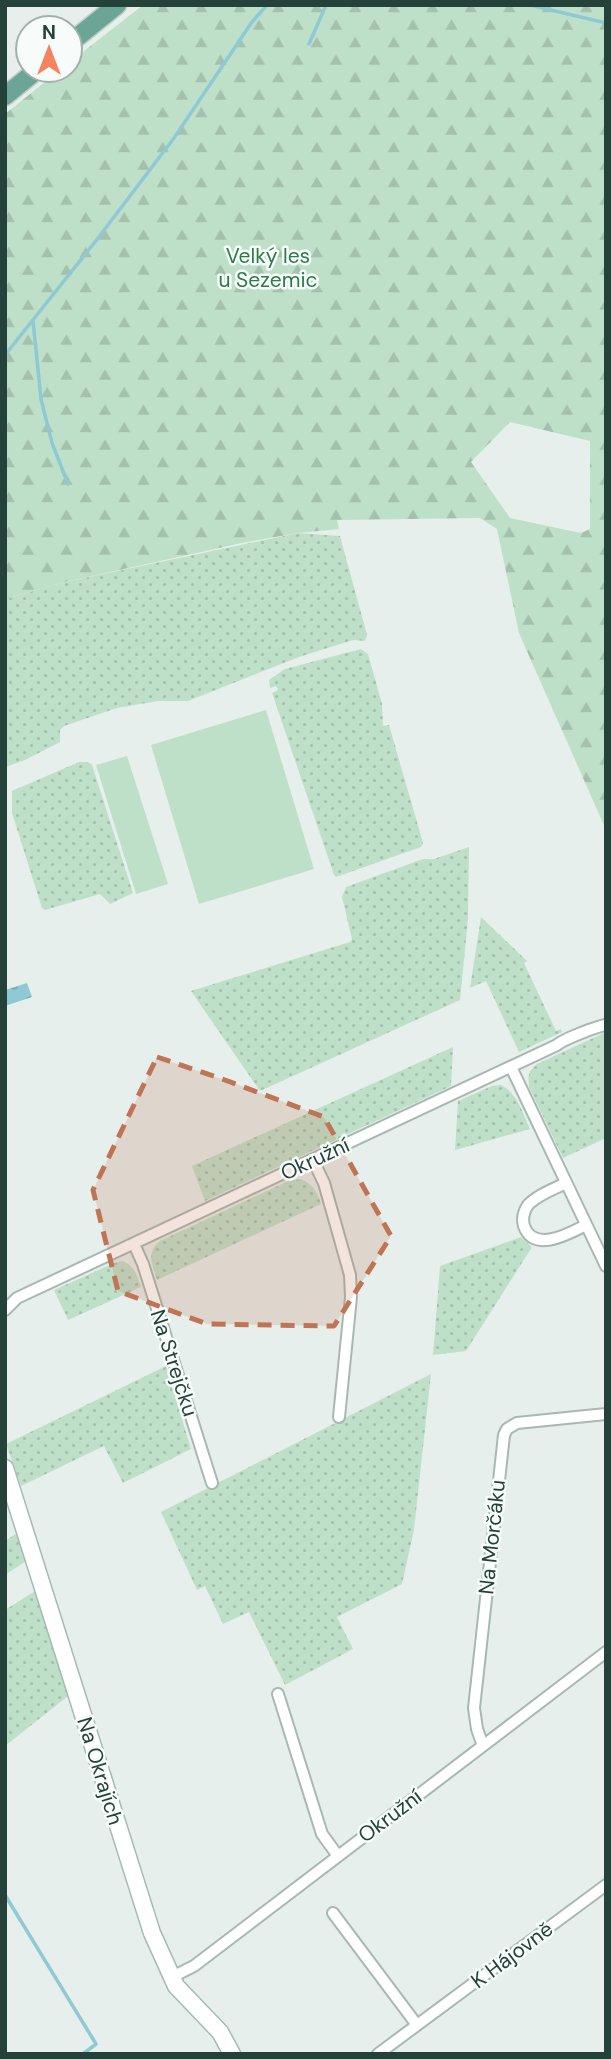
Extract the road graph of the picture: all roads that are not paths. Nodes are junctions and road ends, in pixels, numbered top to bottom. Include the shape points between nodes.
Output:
1 (117, 5) edge
2 (84, 32) edge
3 (20, 84) edge
4 (5, 96) edge
5 (606, 1025) edge
6 (511, 1067) junction
7 (313, 1160) junction
8 (566, 1183) junction
9 (586, 1226) junction
10 (134, 1244) junction
11 (606, 1266) edge
12 (5, 1310) edge
13 (606, 1414) edge
14 (339, 1417) dead end
15 (5, 1468) edge
16 (212, 1483) dead end
17 (8, 1491) edge
18 (606, 1652) edge
19 (278, 1694) dead end
20 (483, 1746) junction
21 (338, 1856) junction
22 (606, 1885) edge
23 (332, 1913) dead end
24 (172, 1977) junction
25 (417, 2025) junction
26 (232, 2054) edge
27 (378, 2054) edge

1 - 2 main road
3 - 4 main road
5 - 6 street, Okružní via 564,1039
6 - 7 street, Okružní
6 - 8 street
7 - 10 street, Okružní
7 - 14 street via 350,1275
8 - 9 street
8 - 9 street via 530,1203 524,1213 525,1228 534,1238 548,1240
9 - 11 street
10 - 12 street, Okružní via 17,1298
10 - 16 street, Na Strejčku
13 - 20 street, Na Morčáku via 517,1423 504,1435 474,1708
15 - 17 street, Na Okrajích
17 - 24 street, Na Okrajích via 147,1920
18 - 20 street, Okružní
19 - 21 street via 322,1834
20 - 21 street, Okružní
21 - 24 street, Okružní via 194,1966
22 - 25 street, K Hájovně
23 - 25 street
24 - 26 street, Na Okrajích via 220,2032
25 - 27 street, K Hájovně

